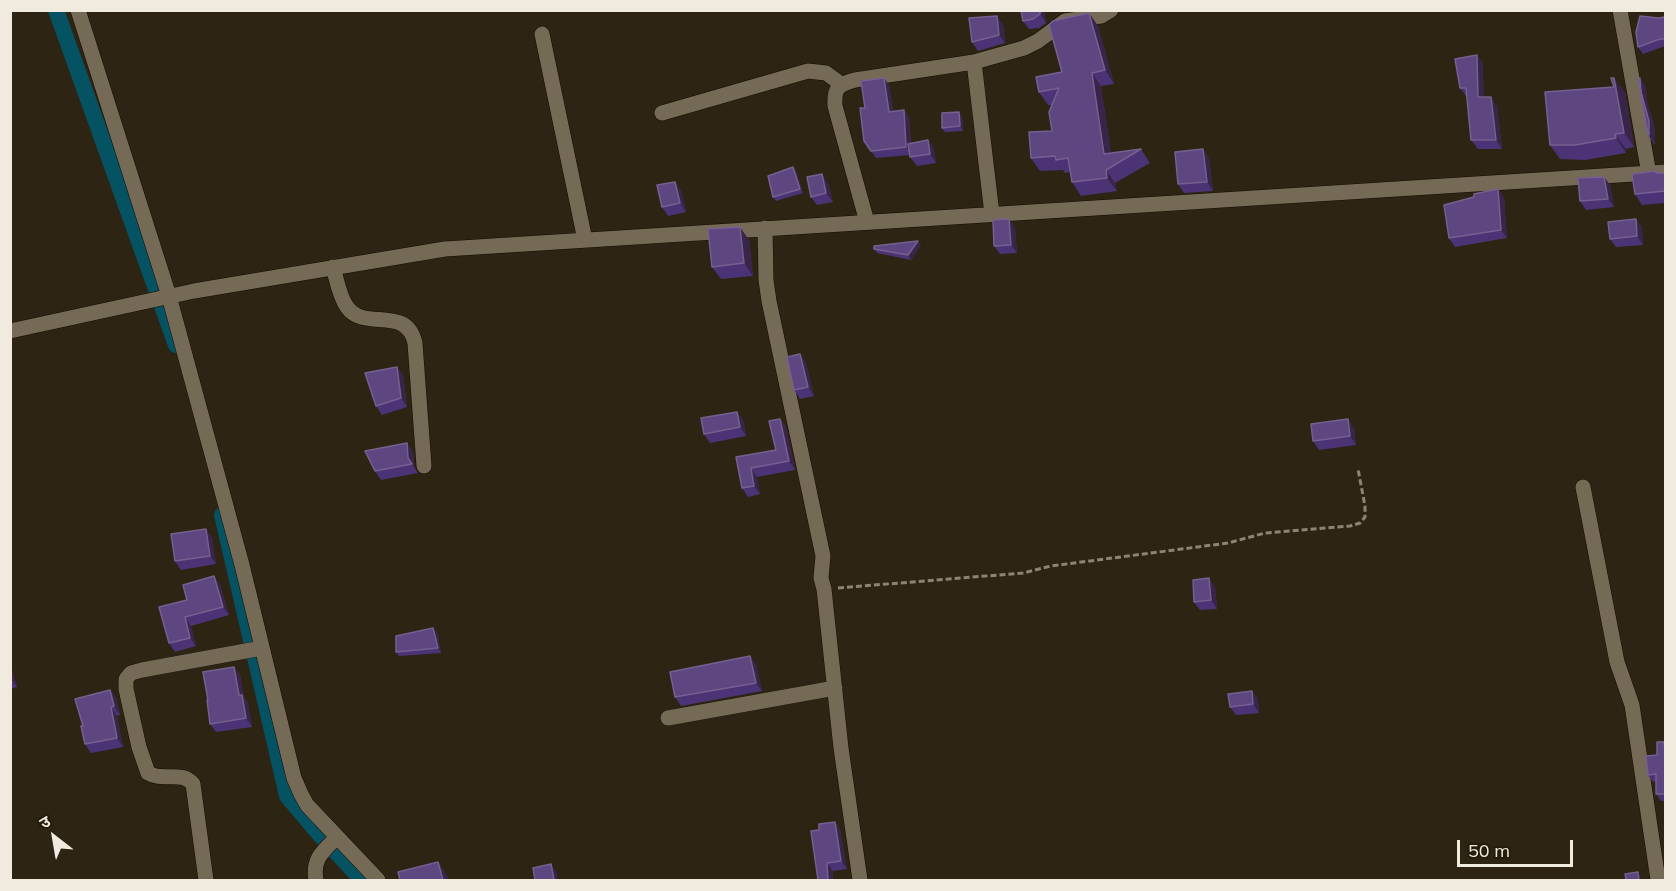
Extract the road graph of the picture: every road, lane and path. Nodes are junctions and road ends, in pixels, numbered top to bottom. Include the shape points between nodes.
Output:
1 (78, 10) edge
2 (1111, 10) edge
3 (1620, 10) edge
4 (542, 34) dead end
5 (974, 62) junction
6 (841, 84) junction
7 (662, 113) dead end
8 (1665, 172) edge
9 (1649, 174) junction
10 (992, 214) junction
11 (867, 222) junction
12 (765, 228) junction
13 (585, 240) junction
14 (333, 267) junction
15 (163, 298) junction
16 (10, 331) edge
17 (424, 466) dead end
18 (1358, 469) dead end
19 (1583, 487) dead end
20 (824, 589) junction
21 (255, 650) junction
22 (836, 688) junction
23 (668, 718) dead end
24 (332, 842) junction
25 (206, 880) edge
26 (316, 880) edge
27 (378, 880) edge
28 (860, 880) edge
29 (1658, 880) edge

1 - 15 street
2 - 5 street via 1101,16 1065,21 1024,48
3 - 9 street
4 - 13 street
5 - 6 street
5 - 10 street
6 - 7 street via 826,73 808,71
6 - 11 street via 835,93 835,105
8 - 9 street
9 - 10 street
10 - 11 street
11 - 12 street
12 - 13 street
12 - 20 street via 769,301 823,556
13 - 14 street via 446,249
14 - 15 street
14 - 17 street via 348,309 371,319 405,324 413,332
15 - 16 street
15 - 21 street via 242,565
18 - 20 path via 1365,517 1350,526 1265,533 1228,543 1023,573
19 - 29 street via 1617,662 1632,705
20 - 22 street
21 - 24 street via 294,778
21 - 25 street via 142,670 126,679 148,773 183,777 193,784
22 - 23 street
22 - 28 street
24 - 26 street via 317,860
24 - 27 street

